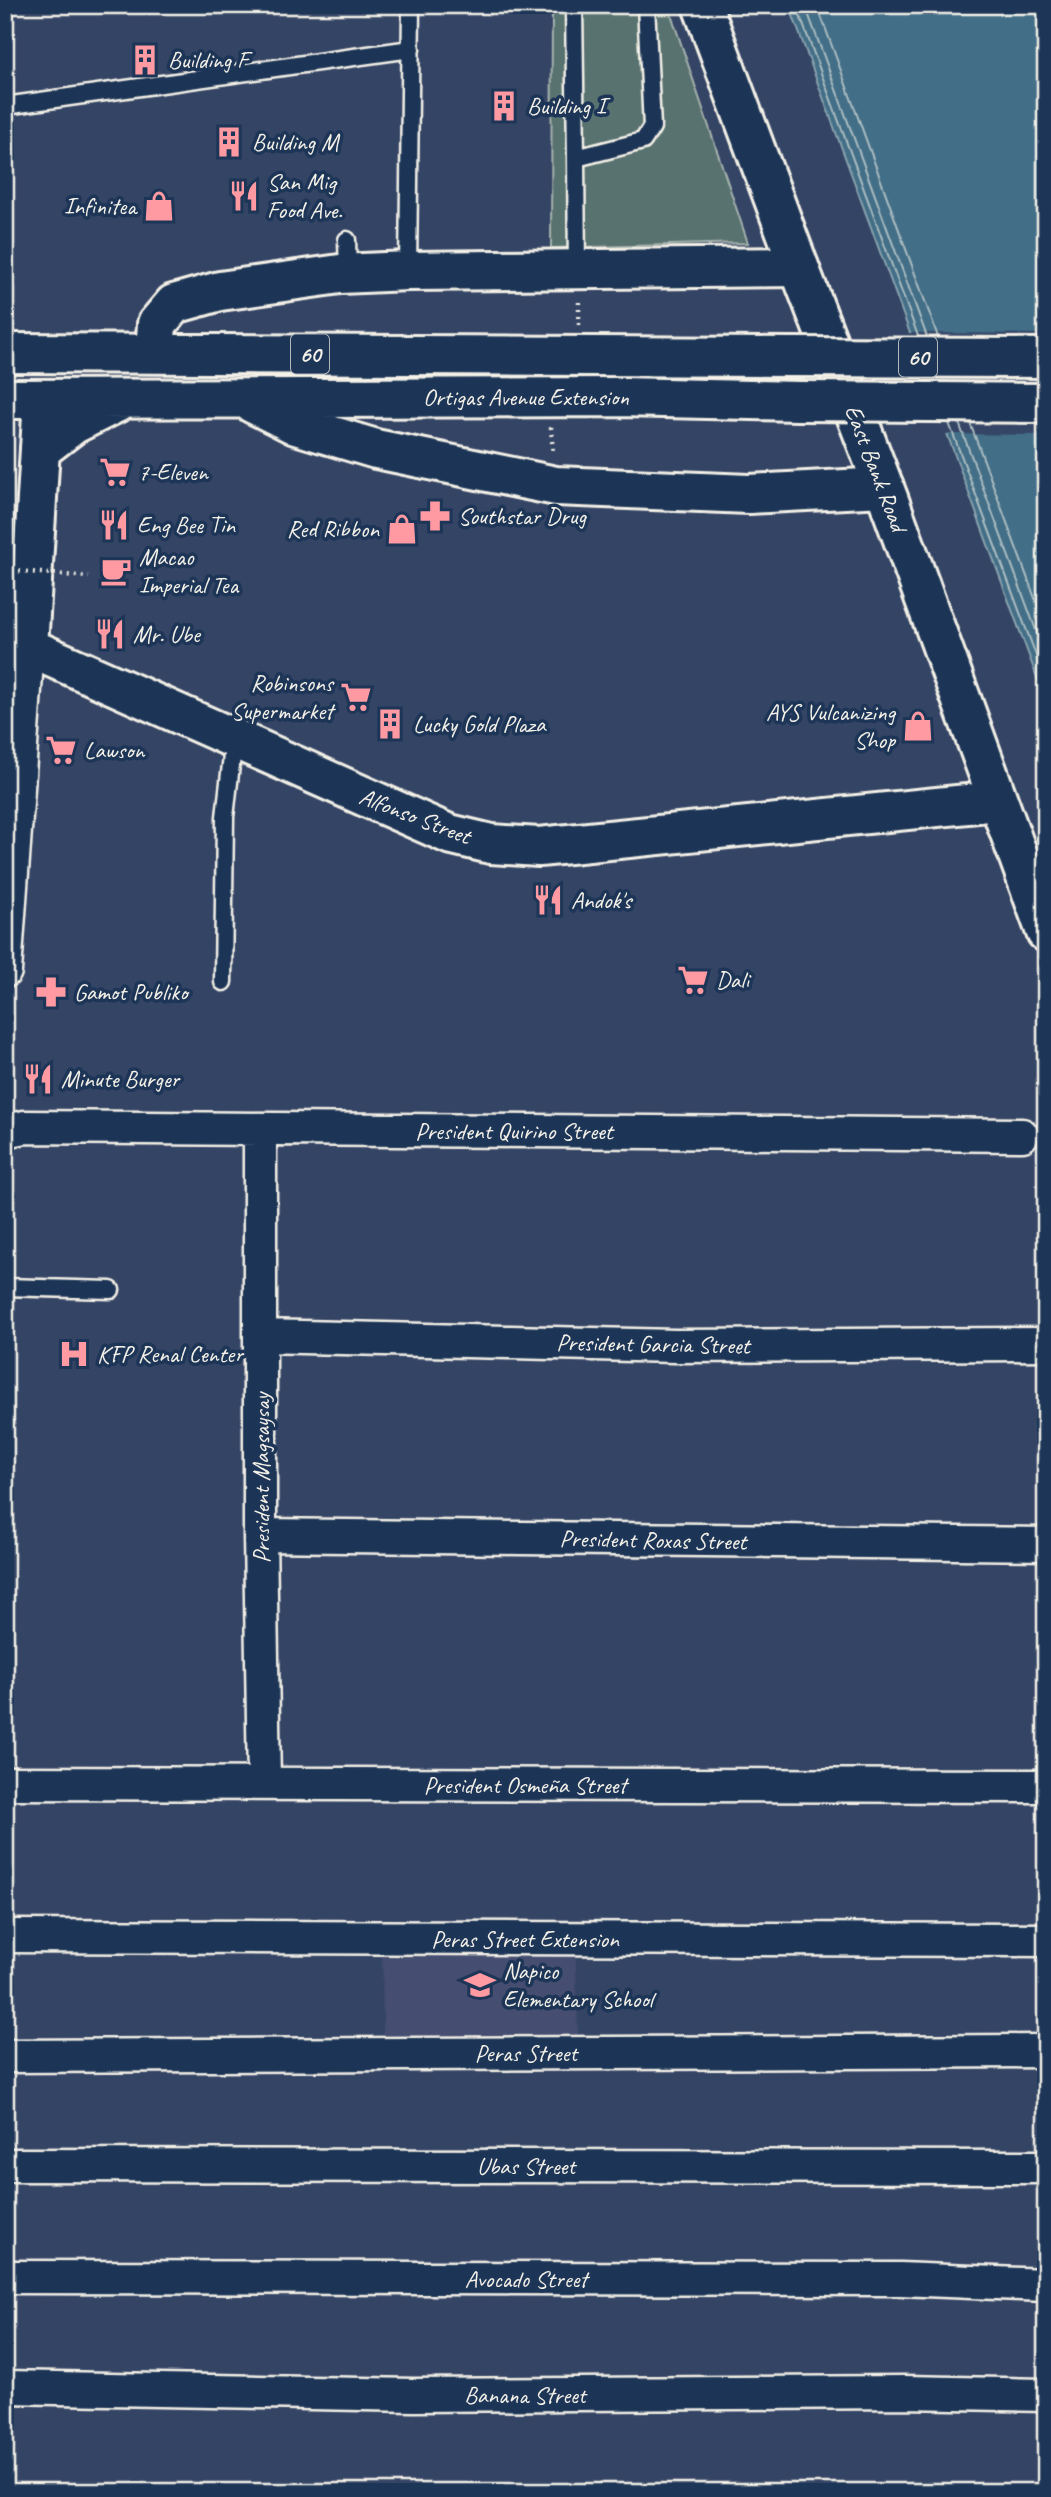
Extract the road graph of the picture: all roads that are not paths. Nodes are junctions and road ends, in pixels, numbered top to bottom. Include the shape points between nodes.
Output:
1 (411, 5) edge
2 (574, 5) edge
3 (646, 5) edge
4 (702, 5) edge
5 (411, 49) junction
6 (5, 106) edge
7 (576, 158) junction
8 (799, 267) junction
9 (408, 271) junction
10 (578, 280) junction
11 (6, 336) edge
12 (155, 353) junction
13 (1046, 358) edge
14 (5, 399) edge
15 (43, 399) junction
16 (243, 399) junction
17 (123, 400) junction
18 (1046, 403) edge
19 (40, 450) junction
20 (884, 487) junction
21 (18, 602) edge
22 (28, 647) junction
23 (234, 738) junction
24 (997, 801) junction
25 (1046, 932) edge
26 (5, 971) edge
27 (223, 982) dead end
28 (260, 1130) junction
29 (5, 1131) edge
30 (1022, 1135) dead end
31 (5, 1287) edge
32 (111, 1290) dead end
33 (261, 1336) junction
34 (1046, 1344) edge
35 (260, 1535) junction
36 (1046, 1544) edge
37 (5, 1783) edge
38 (264, 1784) junction
39 (1046, 1786) edge
40 (5, 1936) edge
41 (1046, 1940) edge
42 (1046, 2050) edge
43 (5, 2056) edge
44 (5, 2165) edge
45 (1046, 2167) edge
46 (5, 2277) edge
47 (1046, 2285) edge
48 (5, 2387) edge
49 (1046, 2395) edge

1 - 5 lane
2 - 7 lane
3 - 7 lane via 652,127 643,141
4 - 8 main road, East Bank Road
5 - 6 lane
5 - 9 lane
7 - 10 lane
8 - 10 main road
8 - 20 main road, East Bank Road
9 - 10 main road
9 - 12 main road via 348,257 174,304 158,324
11 - 12 main road, Ortigas Avenue Extension / 60
12 - 13 main road, Ortigas Avenue Extension / 60, bridge
14 - 15 main road, Ortigas Avenue Extension / 60
15 - 17 main road, Ortigas Avenue Extension / 60
15 - 19 main road
16 - 17 main road, Ortigas Avenue Extension / 60
16 - 18 main road, Ortigas Avenue Extension / 60, bridge via 620,397
16 - 20 main road via 296,425 376,449 556,486 749,494
17 - 19 main road via 74,424
19 - 21 main road
20 - 24 main road, East Bank Road
21 - 22 main road
22 - 23 main road, Alfonso Street
22 - 26 street
23 - 24 main road, Alfonso Street via 449,834 491,844 539,847
23 - 27 lane via 225,817
24 - 25 main road, East Bank Road
28 - 29 street, President Quirino Street via 25,1127
28 - 30 street, President Quirino Street
28 - 33 street, President Magsaysay
31 - 32 lane
33 - 34 street, President Garcia Street via 675,1346
33 - 35 street, President Magsaysay
35 - 36 street, President Roxas Street
35 - 38 street, President Magsaysay
37 - 38 street, President Osmeña Street
38 - 39 street, President Osmeña Street
40 - 41 street, Peras Street Extension
42 - 43 street, Peras Street
44 - 45 street, Ubas Street
46 - 47 street, Avocado Street via 901,2279
48 - 49 street, Banana Street via 414,2395

